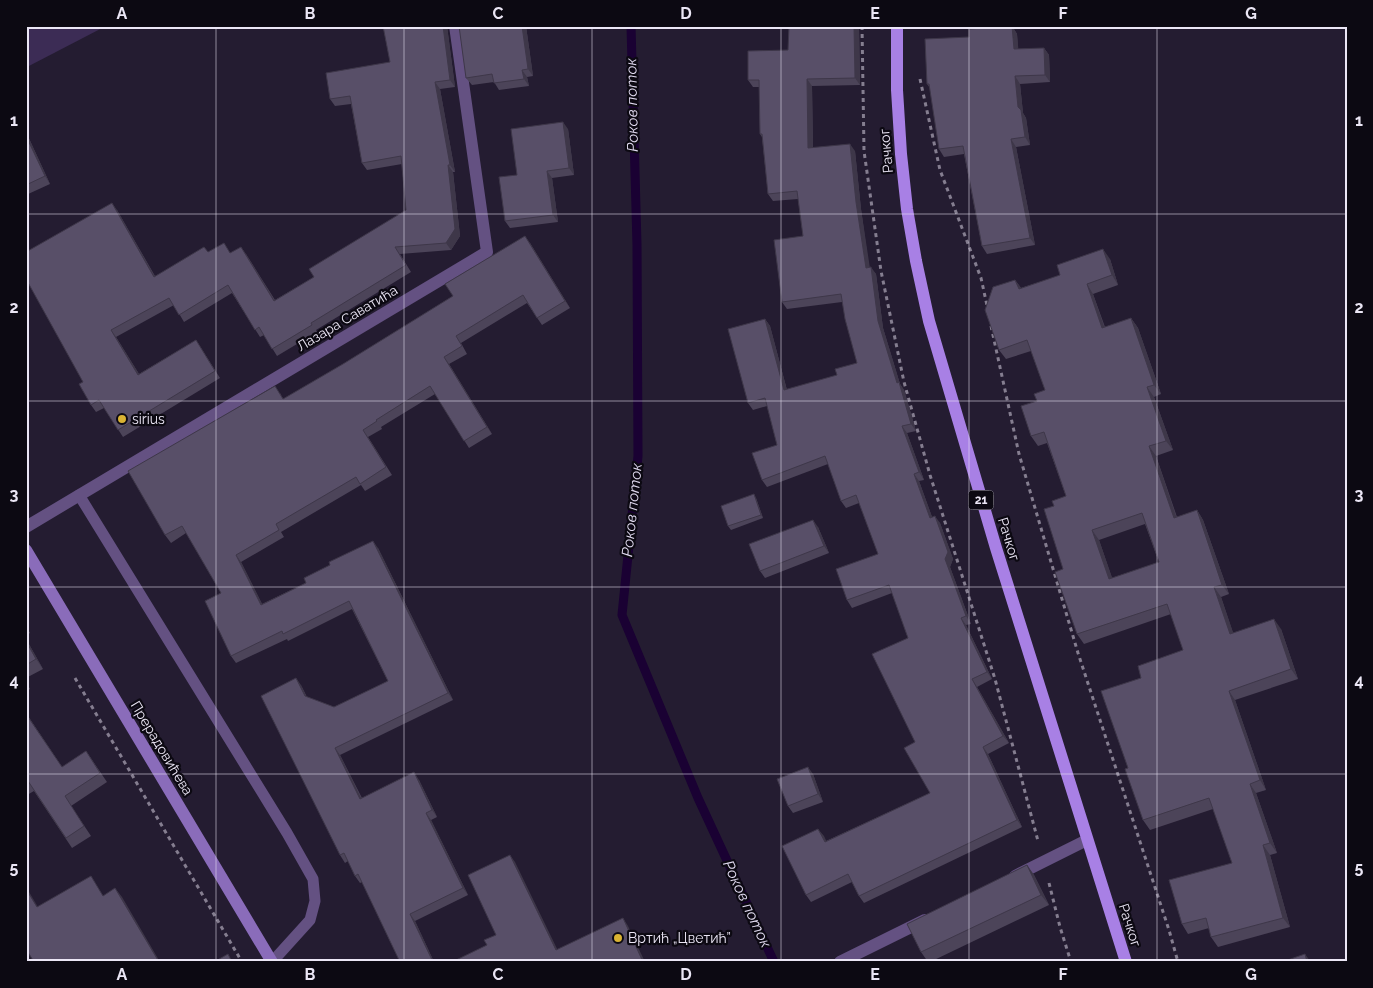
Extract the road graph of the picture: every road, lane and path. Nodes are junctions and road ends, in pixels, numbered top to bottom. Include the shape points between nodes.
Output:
1 (455, 26) edge
2 (862, 26) edge
3 (897, 26) edge
4 (918, 72) dead end
5 (989, 315) edge
6 (991, 324) edge
7 (79, 495) junction
8 (26, 527) edge
9 (26, 550) edge
10 (73, 674) dead end
11 (1087, 840) junction
12 (1044, 861) junction
13 (999, 883) edge
14 (937, 914) edge
15 (242, 962) edge
16 (272, 962) edge
17 (840, 962) edge
18 (1071, 962) edge
19 (1126, 962) edge
20 (1178, 962) edge

1 - 7 street, Лазара Саватића via 487,252
2 - 12 path via 864,151 881,271 904,382 995,679
3 - 11 main road, Рачког / 21 via 901,154 914,252 929,321
4 - 5 path via 940,170 981,278
6 - 20 path via 1019,454 1078,653
7 - 8 street, Лазара Саватића
7 - 16 lane via 313,879 315,901 310,920
9 - 16 main road, Прерадовићева
10 - 15 path
11 - 12 street
11 - 19 main road, Рачког / 21
12 - 13 street
12 - 18 path
14 - 17 street

